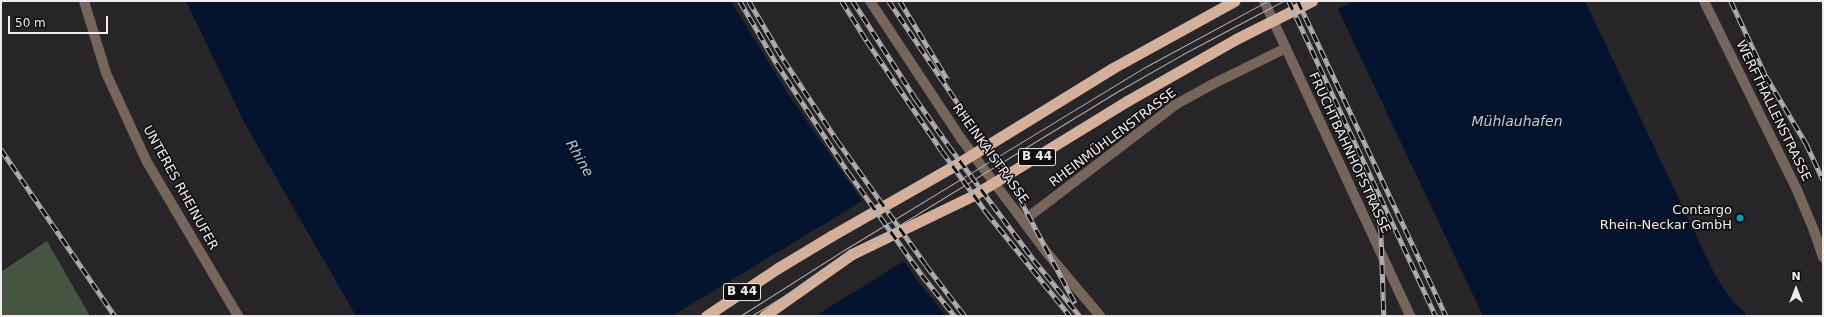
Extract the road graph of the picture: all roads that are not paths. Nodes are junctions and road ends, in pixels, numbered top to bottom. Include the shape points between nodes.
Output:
1 (84, 1) edge
2 (870, 1) edge
3 (1234, 1) edge
4 (1264, 1) edge
5 (1312, 1) edge
6 (1704, 1) edge
7 (1286, 48) junction
8 (1023, 222) junction
9 (1823, 257) edge
10 (238, 316) edge
11 (706, 316) edge
12 (764, 316) edge
13 (1100, 316) edge
14 (1410, 316) edge

1 - 10 street, UNTERES RHEINUFER via 106,73 147,162
2 - 8 street, RHEINKAISTRASSE via 962,140
3 - 11 highway, B 44 via 1111,69 952,167 831,236
4 - 7 street, FRUCHTBAHNHOFSTRASSE
5 - 12 highway, B 44 via 1148,90 972,196 852,254
6 - 9 street, WERFTHALLENSTRASSE via 1797,190
7 - 8 street, RHEINMÜHLENSTRASSE via 1175,106
7 - 14 street, FRUCHTBAHNHOFSTRASSE
8 - 13 street, RHEINKAISTRASSE

